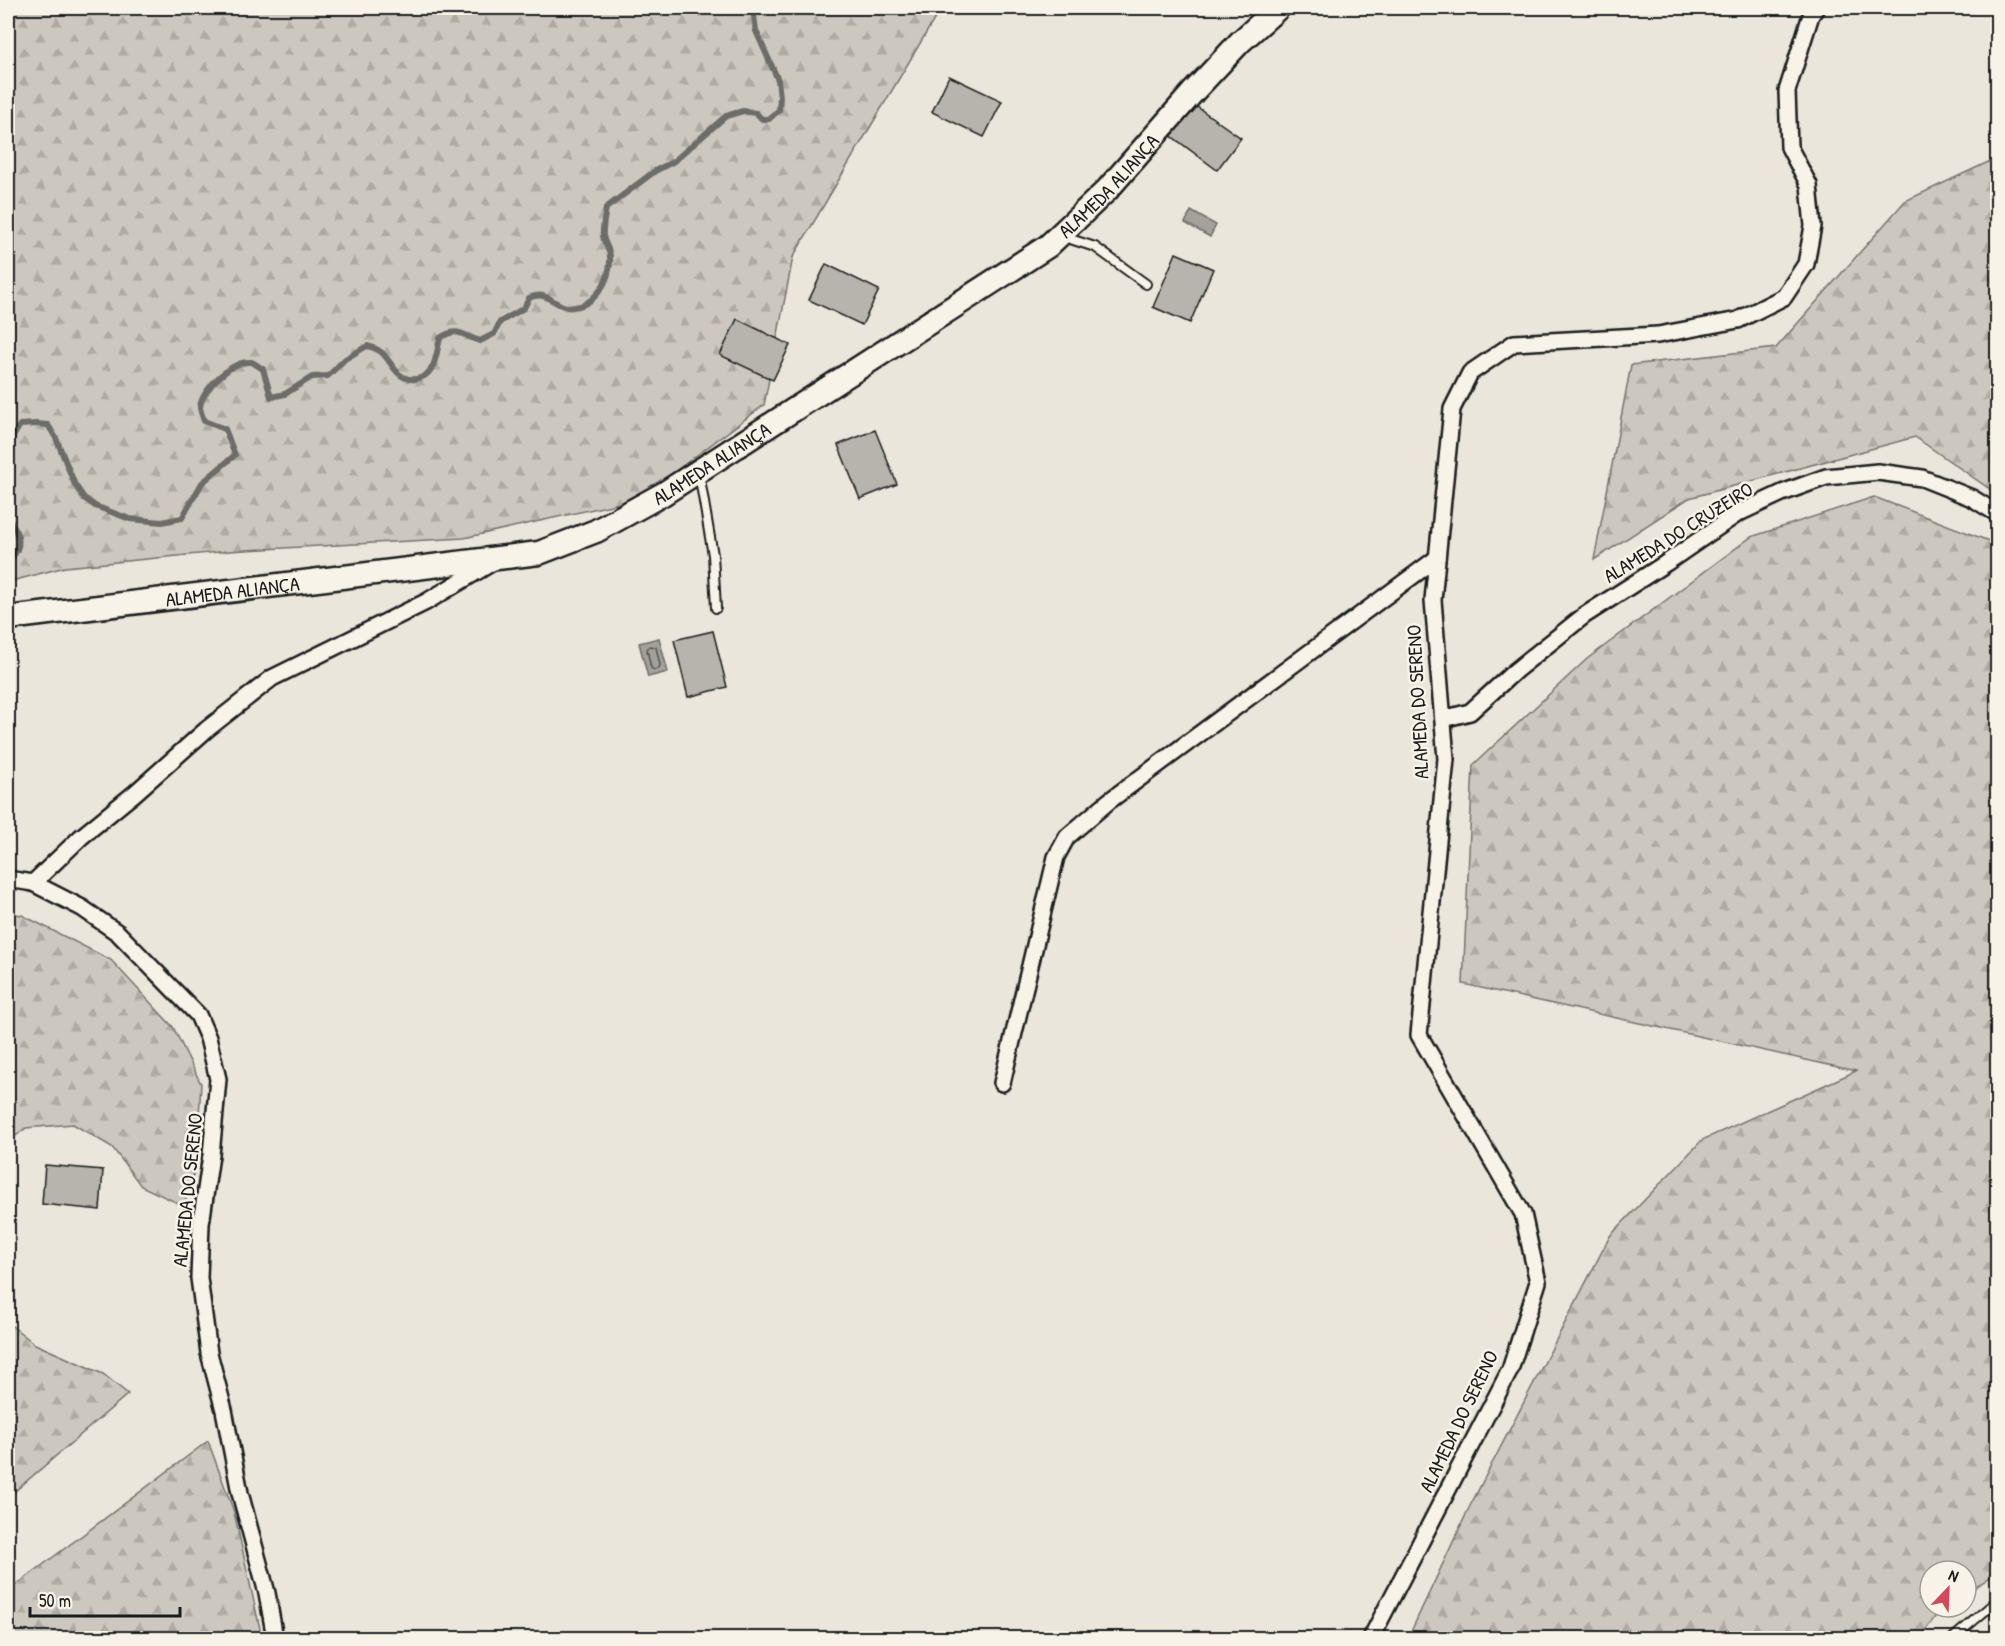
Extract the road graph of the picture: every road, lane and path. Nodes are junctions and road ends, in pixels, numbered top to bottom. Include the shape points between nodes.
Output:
1 (1278, 8) edge
2 (1816, 8) edge
3 (1060, 236) junction
4 (1146, 284) dead end
5 (699, 472) junction
6 (1998, 514) edge
7 (501, 558) junction
8 (1437, 558) junction
9 (716, 608) dead end
10 (8, 618) edge
11 (1443, 719) junction
12 (8, 879) edge
13 (33, 883) junction
14 (1002, 1083) dead end
15 (1998, 1600) edge
16 (275, 1638) edge
17 (1371, 1638) edge
18 (1953, 1638) edge

1 - 3 street, ALAMEDA ALIANÇA via 1240,42 1107,190
2 - 8 street, ALAMEDA DO SERENO via 1787,91 1789,147 1809,185 1813,226 1806,264 1784,297 1738,320 1658,335 1514,343 1477,367 1452,409
3 - 4 lane via 1095,247
3 - 5 street, ALAMEDA ALIANÇA
5 - 7 street, ALAMEDA ALIANÇA via 596,531 539,553
5 - 9 lane via 713,555
6 - 11 street, ALAMEDA DO CRUZEIRO via 1972,498 1922,478 1878,472 1826,477 1782,493 1737,514 1585,615 1470,712
7 - 10 street, ALAMEDA ALIANÇA
7 - 13 street via 426,602 272,678 81,837
8 - 11 street, ALAMEDA DO SERENO via 1433,600
8 - 14 street via 1109,801 1067,837 1056,857
11 - 17 street, ALAMEDA DO SERENO via 1446,759 1419,1035 1523,1214 1538,1282 1510,1370
12 - 13 street, ALAMEDA DO SERENO
13 - 16 street, ALAMEDA DO SERENO via 82,908 118,933 198,1015 208,1038 218,1079 201,1224 199,1278 209,1353
15 - 18 lane

